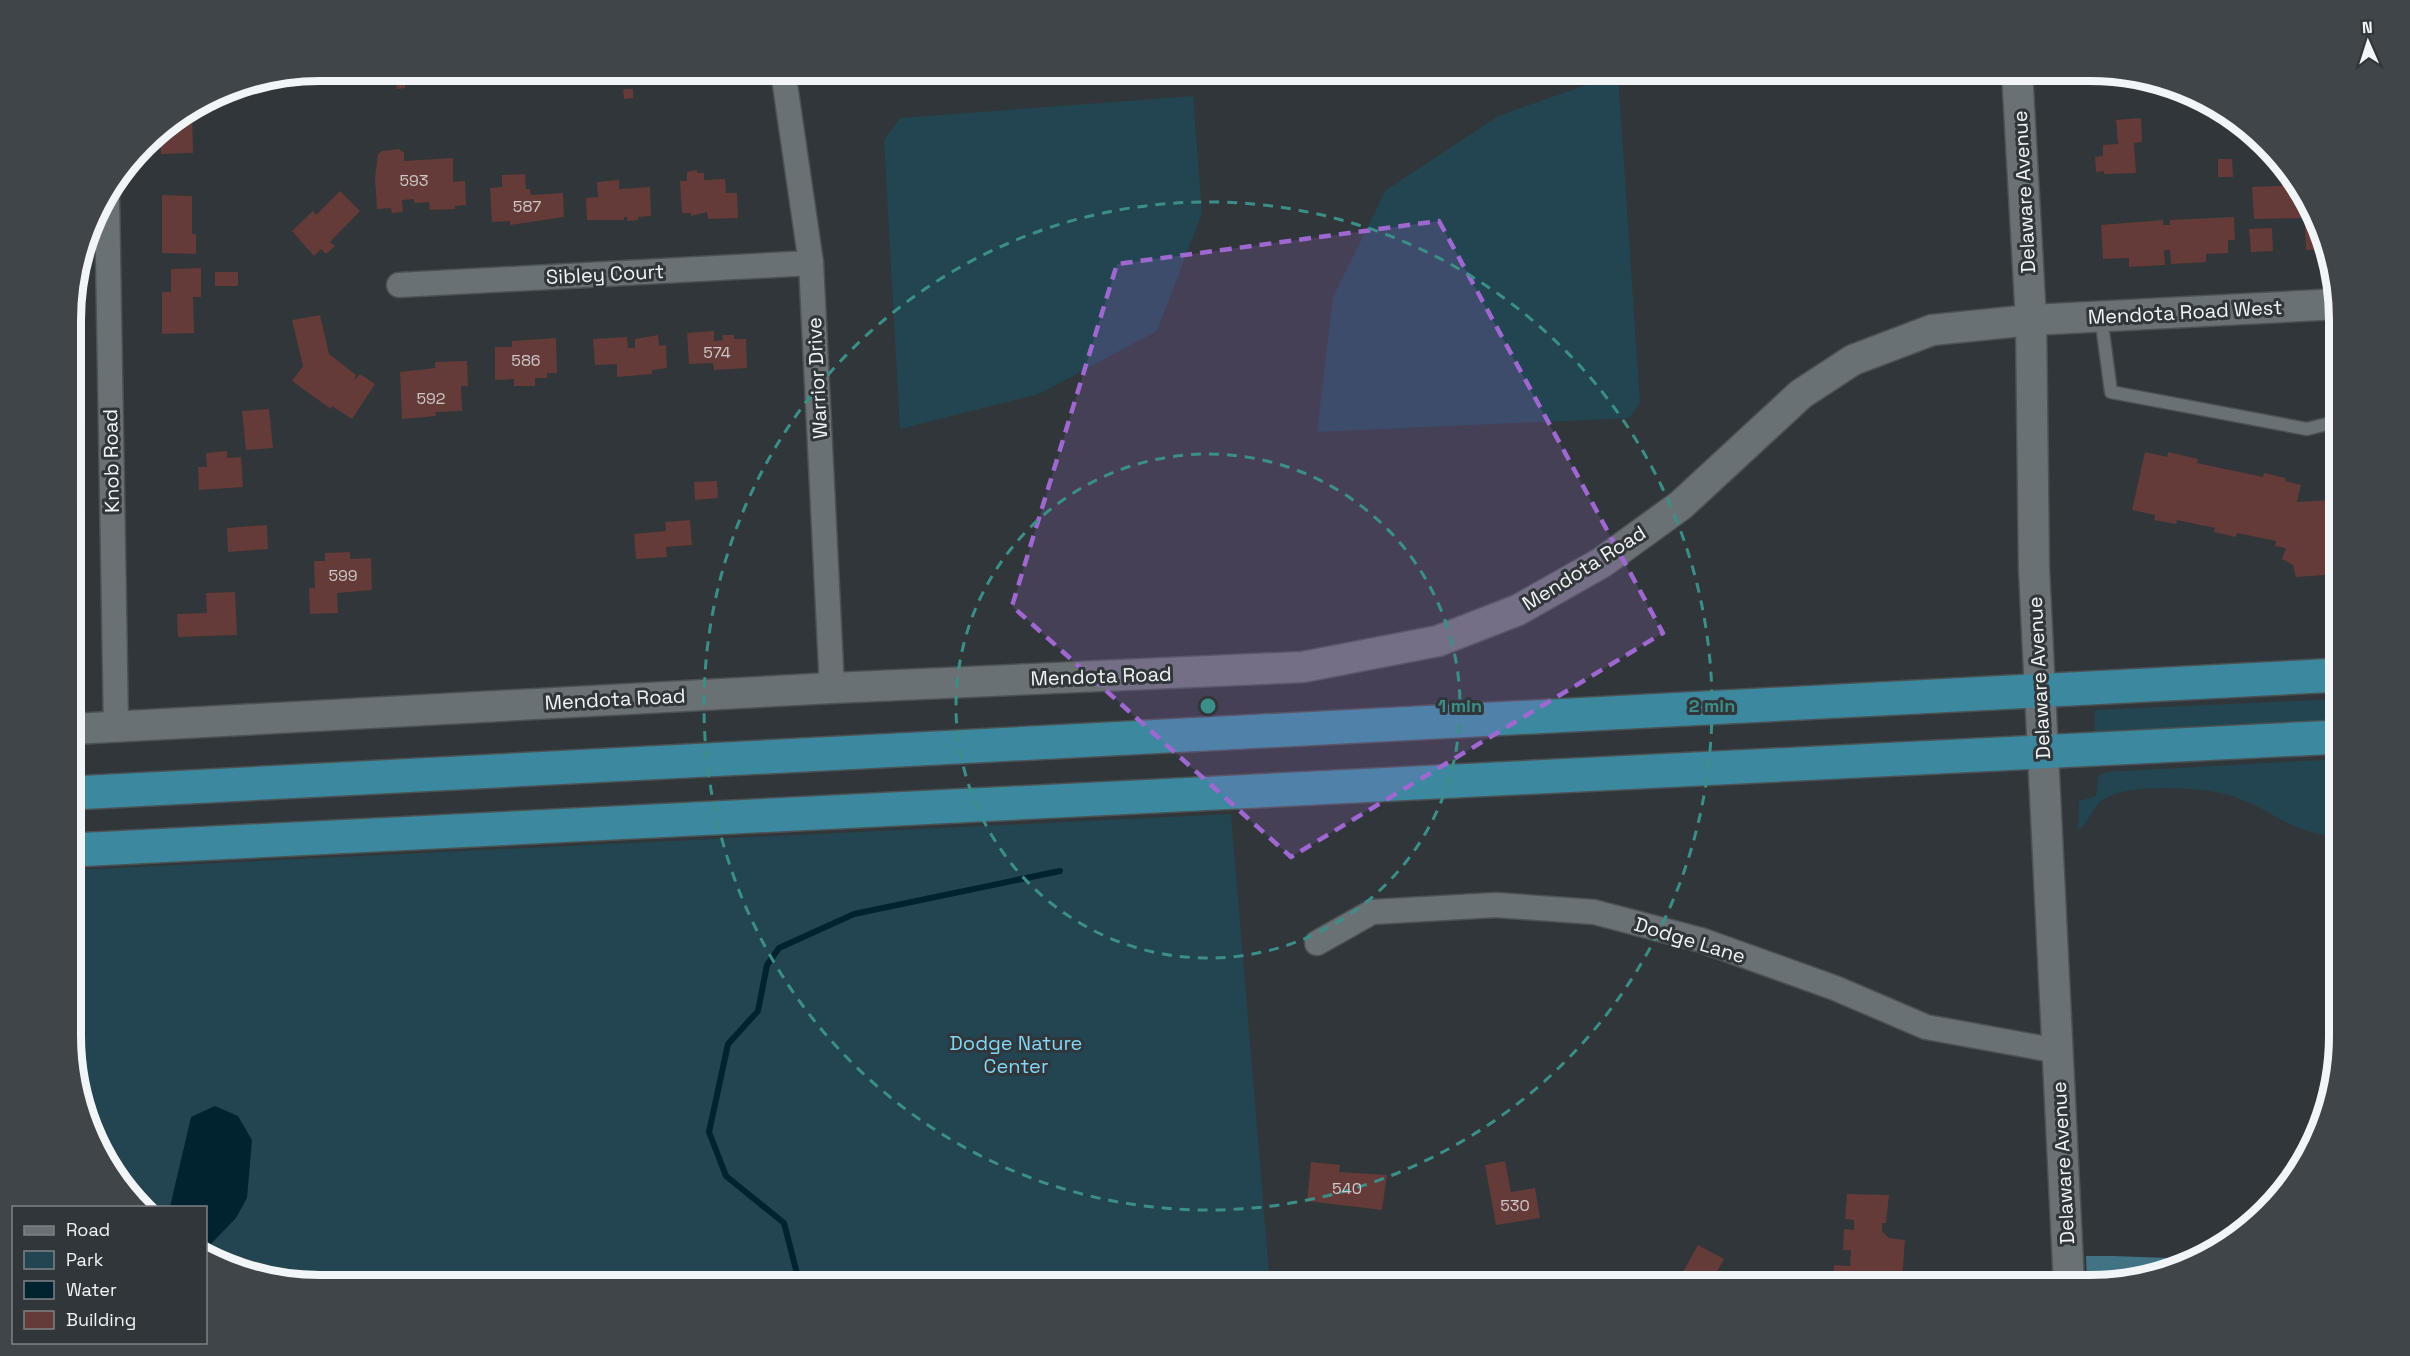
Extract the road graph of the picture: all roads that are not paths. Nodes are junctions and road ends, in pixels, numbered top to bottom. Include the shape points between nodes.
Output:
1 (785, 81) edge
2 (2018, 81) edge
3 (107, 211) edge
4 (811, 263) junction
5 (399, 285) dead end
6 (2328, 305) edge
7 (2101, 317) junction
8 (2031, 320) junction
9 (2329, 424) edge
10 (2329, 675) edge
11 (832, 688) junction
12 (2040, 689) junction
13 (116, 726) junction
14 (81, 728) edge
15 (2329, 737) edge
16 (2043, 751) junction
17 (81, 793) edge
18 (81, 850) edge
19 (1317, 943) dead end
20 (2058, 1051) junction
21 (2069, 1275) edge

1 - 4 street, Warrior Drive
2 - 8 street, Delaware Avenue
3 - 13 street, Knob Road
4 - 5 street, Sibley Court
4 - 11 street, Warrior Drive
6 - 7 street, Mendota Road West
7 - 8 street, Mendota Road West
7 - 9 lane via 2111,392 2307,429
8 - 11 street, Mendota Road via 1932,330 1853,360 1801,394 1681,505 1601,563 1518,610 1438,641 1303,667
8 - 12 street, Delaware Avenue via 2034,569
10 - 12 highway
11 - 13 street, Mendota Road
12 - 16 street, Delaware Avenue
12 - 17 highway
13 - 14 street, Mendota Road
15 - 16 highway
16 - 18 highway
16 - 20 street, Delaware Avenue
19 - 20 street, Dodge Lane via 1372,912 1496,905 1594,912 1701,940 1835,988 1926,1027
20 - 21 street, Delaware Avenue

